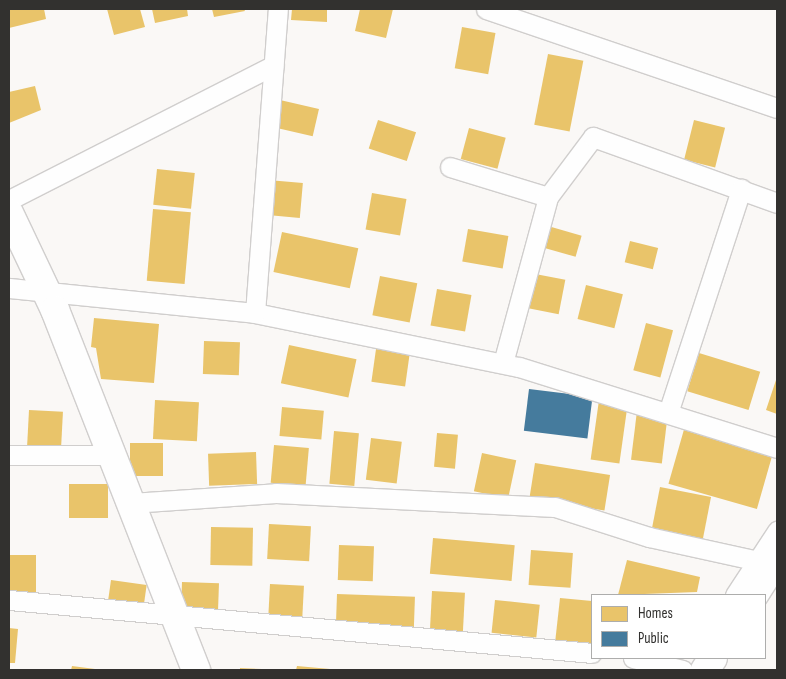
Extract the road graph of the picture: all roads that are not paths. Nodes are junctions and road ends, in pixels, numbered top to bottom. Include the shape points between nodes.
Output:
1 (278, 9) edge
2 (486, 9) edge
3 (274, 65) junction
4 (777, 108) edge
5 (450, 167) dead end
6 (740, 189) junction
7 (548, 197) junction
8 (9, 200) edge
9 (777, 203) edge
10 (9, 213) edge
11 (9, 288) edge
12 (46, 290) junction
13 (255, 313) junction
14 (503, 363) junction
15 (668, 414) junction
16 (777, 448) edge
17 (9, 455) edge
18 (112, 455) junction
19 (131, 503) junction
20 (777, 531) edge
21 (767, 560) edge
22 (736, 594) edge
23 (754, 594) edge
24 (9, 600) edge
25 (175, 616) junction
26 (591, 653) edge
27 (637, 659) edge
28 (692, 659) edge
29 (712, 659) edge
30 (196, 670) edge
31 (684, 670) edge
32 (705, 670) edge

1 - 3 street
2 - 4 street
3 - 8 street
3 - 13 street
5 - 7 street
6 - 7 street via 593,137
6 - 9 street
6 - 15 street
7 - 14 street
10 - 12 main road
11 - 12 street
12 - 13 street
12 - 18 main road
13 - 14 street
14 - 15 street
15 - 16 street
17 - 18 street
18 - 19 main road
19 - 21 street via 276,493 555,507 650,537
19 - 25 main road
20 - 21 street
21 - 22 street
21 - 23 main road
24 - 25 street
25 - 26 street
25 - 30 main road
27 - 31 street
28 - 31 street
29 - 32 main road

